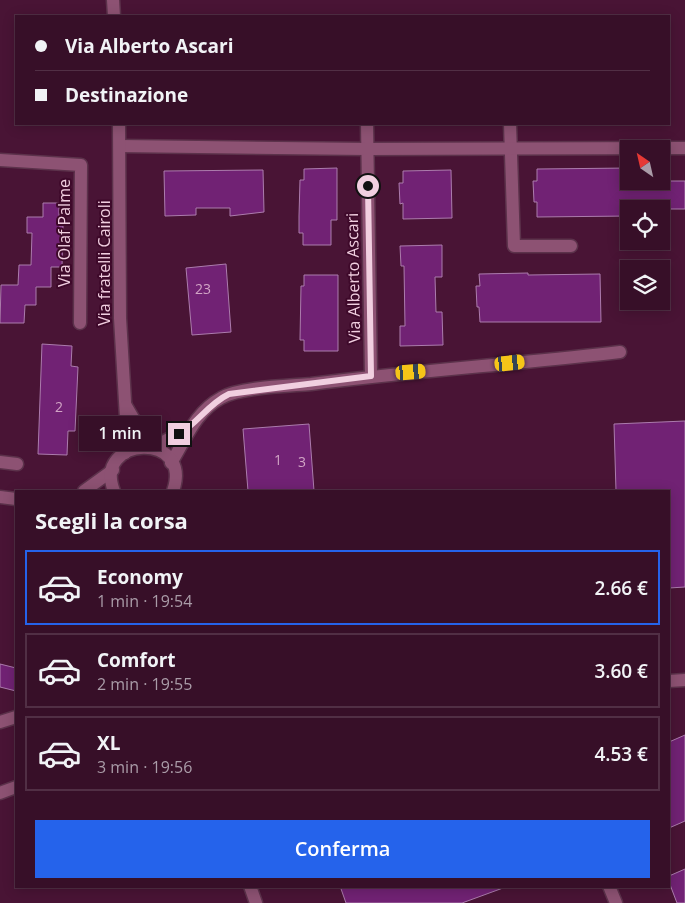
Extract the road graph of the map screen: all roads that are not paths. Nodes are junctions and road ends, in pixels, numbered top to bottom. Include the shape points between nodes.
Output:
1 (113, 0) edge
2 (114, 15) edge
3 (119, 125) edge
4 (367, 125) edge
5 (510, 125) edge
6 (120, 146) junction
7 (367, 148) junction
8 (510, 148) junction
9 (685, 148) edge
10 (0, 160) edge
11 (571, 246) dead end
12 (80, 323) dead end
13 (620, 352) dead end
14 (371, 376) junction
15 (124, 402) junction
16 (190, 428) junction
17 (152, 447) junction
18 (125, 453) junction
19 (0, 462) edge
20 (172, 463) junction
21 (17, 464) dead end
22 (113, 470) junction
23 (85, 490) edge
24 (114, 490) edge
25 (174, 490) edge
26 (0, 497) edge
27 (15, 499) edge
28 (685, 680) edge
29 (670, 681) edge
30 (15, 717) edge
31 (0, 722) edge
32 (15, 787) edge
33 (0, 793) edge
34 (251, 888) edge
35 (610, 888) edge
36 (256, 903) edge
37 (616, 903) edge

1 - 2 street
3 - 6 street, Via fratelli Cairoli
4 - 7 street, Via Alberto Ascari
5 - 8 street
6 - 7 street
6 - 15 street, Via fratelli Cairoli via 120,318
7 - 8 street
7 - 14 street, Via Alberto Ascari
8 - 9 street
8 - 11 street via 514,246
10 - 12 street, Via Olaf Palme via 81,165
13 - 14 street
14 - 16 street via 229,394 203,412
15 - 17 street, Via fratelli Cairoli
15 - 18 street, Via fratelli Cairoli
16 - 17 street
16 - 20 street
17 - 18 street via 133,448
17 - 20 street, Via fratelli Cairoli
18 - 22 street
19 - 21 street
20 - 25 street via 176,476
22 - 23 street
22 - 24 street
26 - 27 street
28 - 29 street
30 - 31 street
32 - 33 street
34 - 36 street
35 - 37 street

